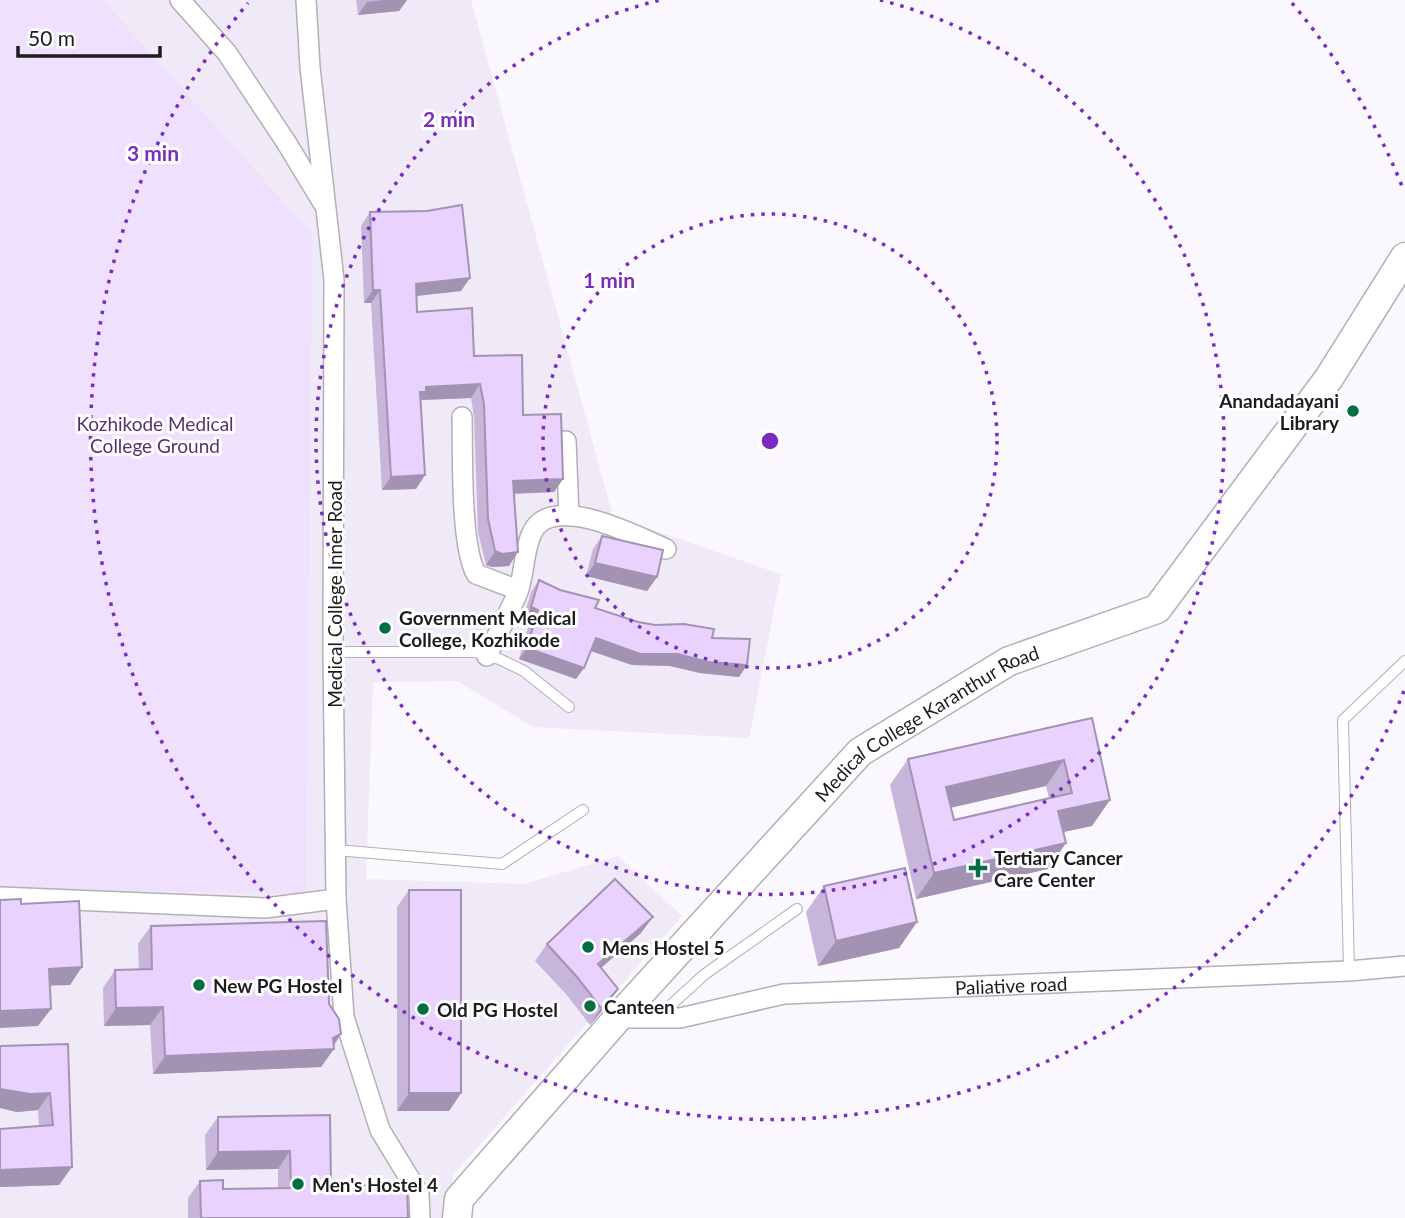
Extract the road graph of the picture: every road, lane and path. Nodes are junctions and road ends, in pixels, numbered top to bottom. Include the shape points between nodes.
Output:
1 (180, 0) edge
2 (306, 0) edge
3 (327, 210) junction
4 (1405, 257) edge
5 (462, 417) dead end
6 (566, 441) dead end
7 (569, 516) junction
8 (666, 549) edge
9 (519, 590) junction
10 (332, 652) junction
11 (487, 656) junction
12 (1405, 660) edge
13 (569, 707) dead end
14 (583, 810) dead end
15 (336, 850) junction
16 (0, 897) edge
17 (336, 899) junction
18 (797, 909) dead end
19 (1405, 966) edge
20 (1349, 971) junction
21 (618, 1018) junction
22 (657, 1018) junction
23 (420, 1218) edge
24 (457, 1218) edge

1 - 3 street, Medical College Inner Road via 227,53
2 - 3 street
3 - 10 street, Medical College Inner Road via 336,370
4 - 21 main road, Medical College Karanthur Road via 1329,378 1157,609 1009,661 860,752
5 - 9 street via 470,562 476,573
6 - 7 street
7 - 8 street via 608,524
7 - 9 street via 540,522 531,534
9 - 11 street
10 - 11 lane via 475,652
10 - 15 street, Medical College Inner Road
11 - 13 lane via 524,671
12 - 20 lane via 1343,720
14 - 15 lane via 502,864
15 - 17 street, Medical College Inner Road
16 - 17 street via 265,908
17 - 23 street, Medical College Inner Road via 344,1017 380,1130 419,1194
18 - 22 lane via 705,974
19 - 20 street, Paliative road
20 - 22 street, Paliative road via 784,994 680,1018
21 - 22 street, Paliative road
21 - 24 main road, Medical College Karanthur Road via 459,1199

